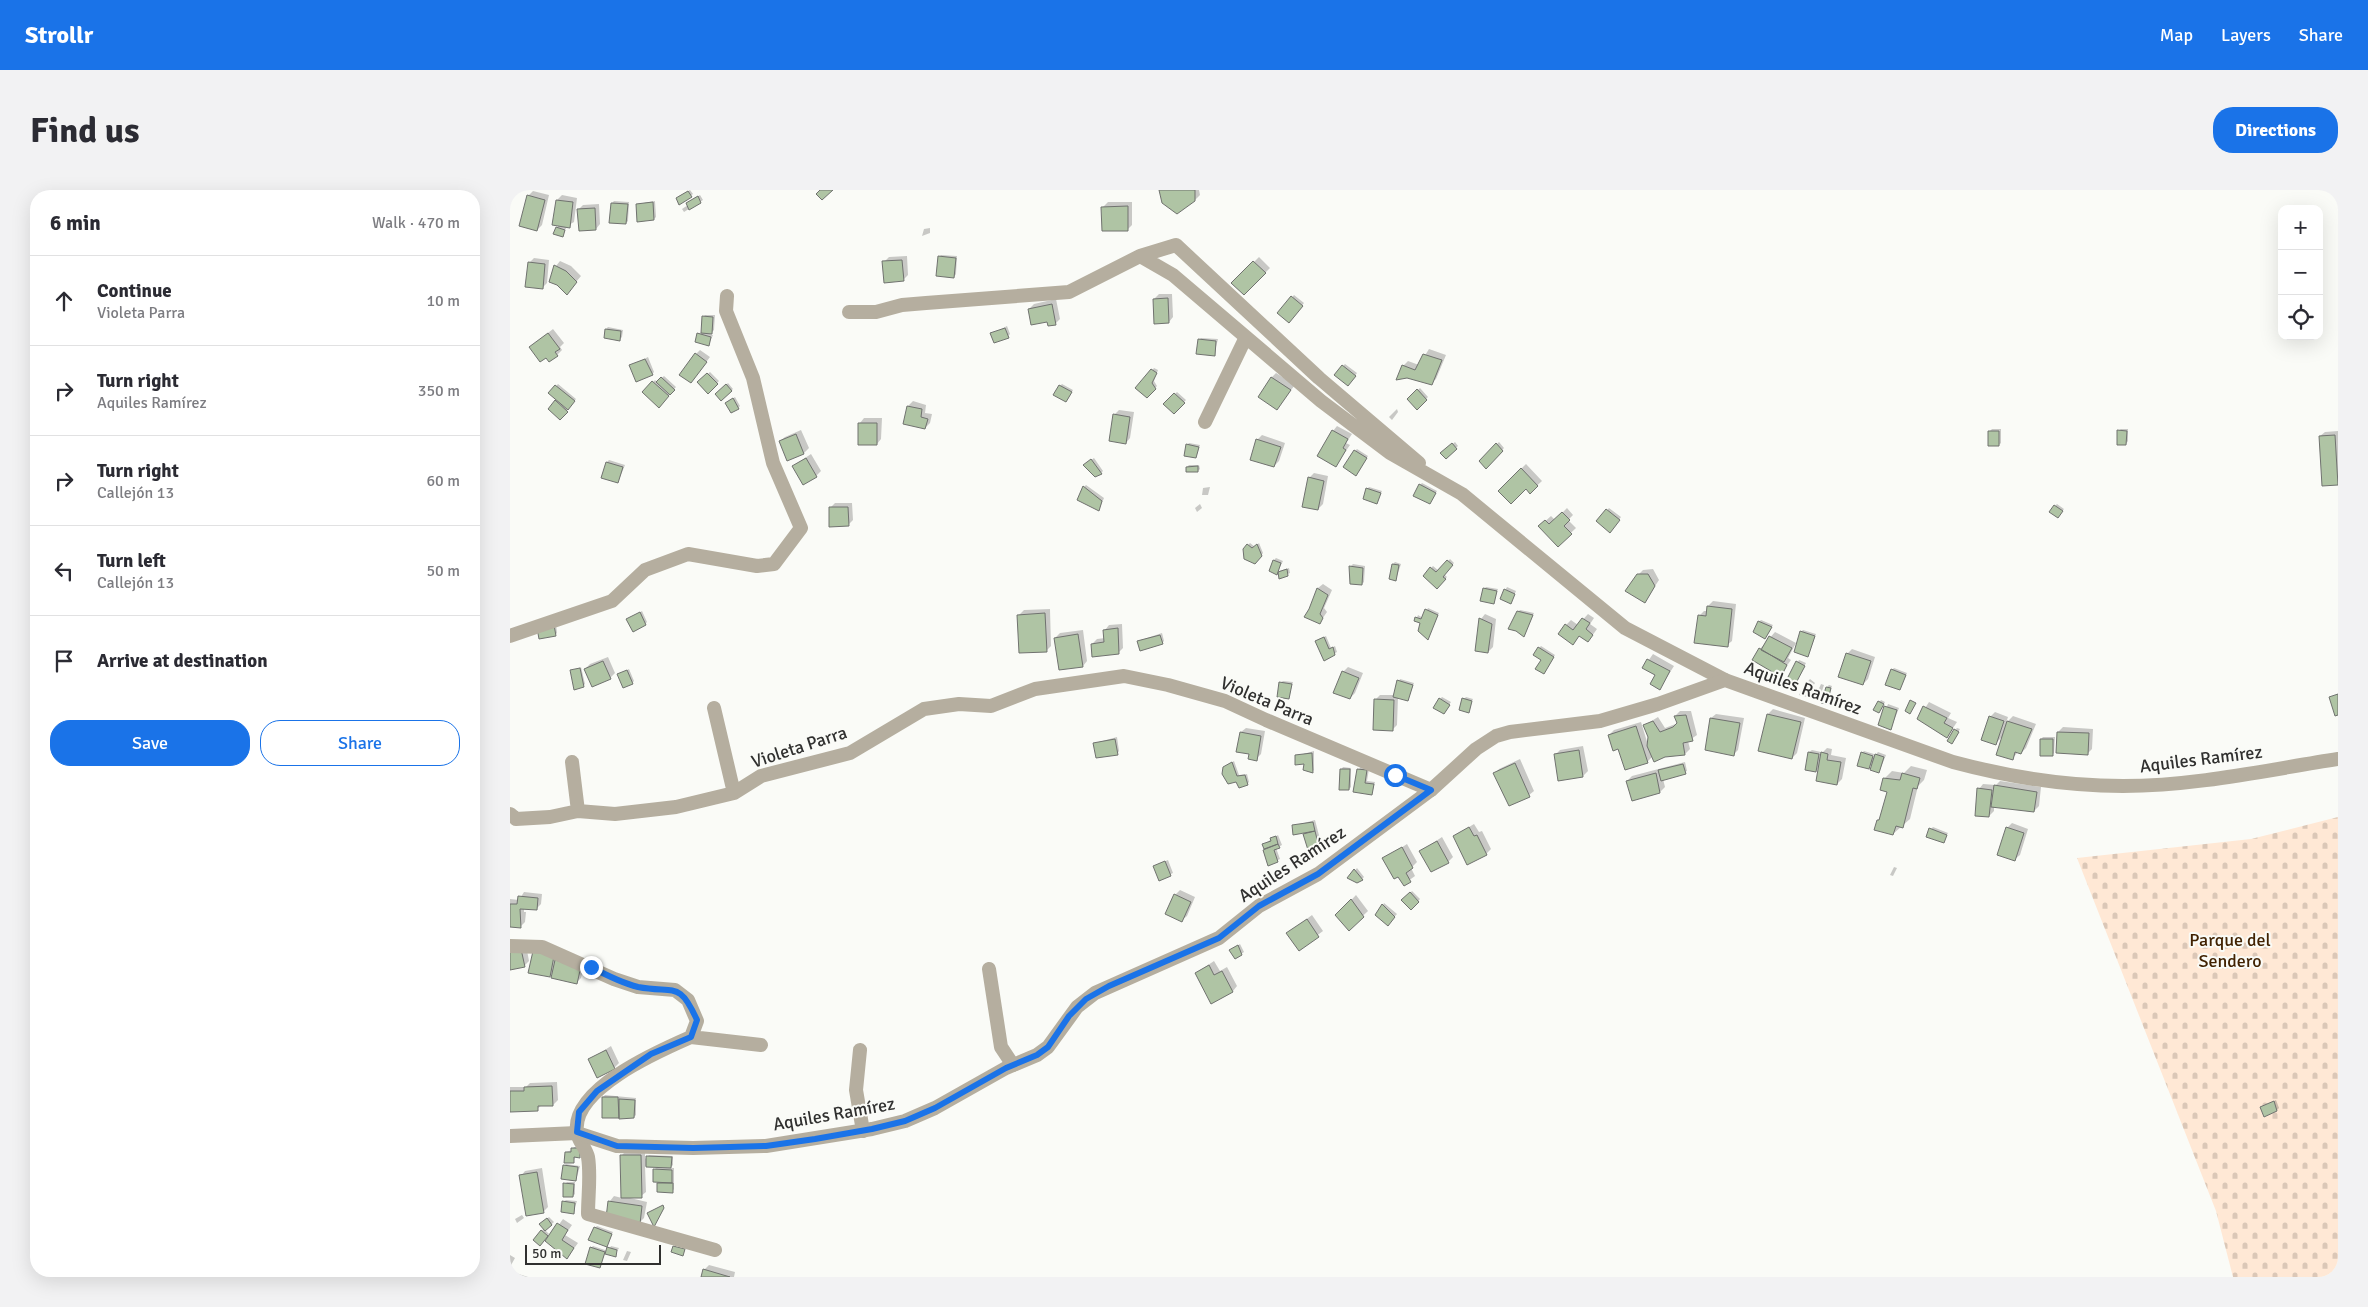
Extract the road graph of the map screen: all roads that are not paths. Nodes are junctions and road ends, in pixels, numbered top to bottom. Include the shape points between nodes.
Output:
1 (1140, 256) junction
2 (727, 296) dead end
3 (849, 312) dead end
4 (1246, 337) junction
5 (1205, 422) dead end
6 (1447, 486) junction
7 (510, 636) edge
8 (1725, 680) junction
9 (714, 708) dead end
10 (2338, 758) edge
11 (572, 762) dead end
12 (1431, 790) junction
13 (734, 792) junction
14 (578, 811) junction
15 (510, 814) edge
16 (510, 946) edge
17 (989, 969) dead end
18 (691, 1037) junction
19 (761, 1046) dead end
20 (860, 1050) dead end
21 (1013, 1065) junction
22 (863, 1131) junction
23 (577, 1132) junction
24 (510, 1136) edge
25 (715, 1250) dead end

1 - 3 street via 1069,292 926,302 876,312
1 - 4 street via 1173,275
1 - 6 street via 1176,245 1319,378
2 - 7 street via 726,311 753,378 773,464 801,528 774,564 757,566 688,554 646,570 612,601
4 - 5 street
4 - 6 street via 1321,401 1390,453
6 - 8 street via 1462,494 1625,628
8 - 10 street, Aquiles Ramírez via 1946,759 2045,781 2084,785 2163,784
8 - 12 street, Aquiles Ramírez via 1600,721 1496,736 1476,748
9 - 13 street
11 - 14 street
12 - 13 street, Violeta Parra via 1225,701 1124,676 1035,689 991,706 959,704 924,709 850,753 761,776
12 - 21 street, Aquiles Ramírez via 1318,874 1259,906 1219,938 1086,999 1069,1016 1048,1047
13 - 14 street, Violeta Parra via 676,807 615,814
14 - 15 street, Violeta Parra via 516,819
16 - 18 street via 542,947 614,979 638,986 675,990 688,1000 697,1020
17 - 21 street via 1001,1047
18 - 19 street
18 - 23 street via 651,1054 597,1091 579,1112
20 - 22 street via 856,1090
21 - 22 street, Aquiles Ramírez via 935,1108 905,1121
22 - 23 street, Aquiles Ramírez via 766,1146 693,1148 617,1146
23 - 24 street, Aquiles Ramírez
23 - 25 street via 588,1156 588,1214

